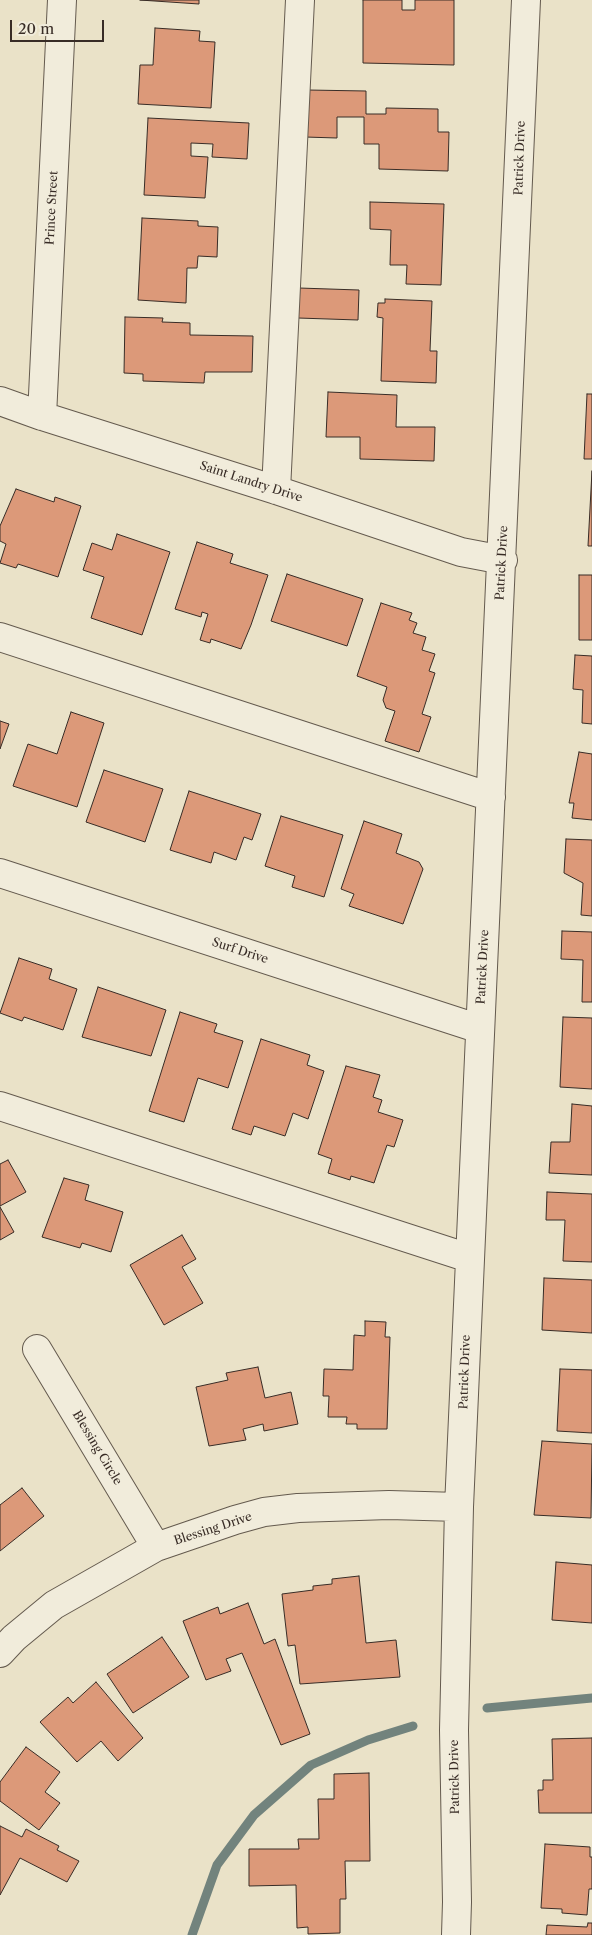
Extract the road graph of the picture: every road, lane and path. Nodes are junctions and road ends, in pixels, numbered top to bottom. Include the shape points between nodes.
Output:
1 (62, 0) edge
2 (300, 0) edge
3 (526, 0) edge
4 (0, 402) edge
5 (42, 416) junction
6 (276, 490) junction
7 (503, 560) junction
8 (0, 637) edge
9 (491, 797) junction
10 (0, 873) edge
11 (480, 1029) junction
12 (0, 1106) edge
13 (469, 1258) junction
14 (37, 1349) dead end
15 (459, 1507) junction
16 (156, 1547) junction
17 (0, 1653) edge
18 (456, 1935) edge

1 - 5 street, Prince Street
2 - 6 street
3 - 7 street, Patrick Drive
4 - 5 street, Saint Landry Drive
5 - 6 street, Saint Landry Drive
6 - 7 street, Saint Landry Drive via 461,552
7 - 9 street, Patrick Drive
8 - 9 street
9 - 11 street, Patrick Drive
10 - 11 street, Surf Drive
11 - 13 street, Patrick Drive
12 - 13 street
13 - 15 street, Patrick Drive
14 - 16 street, Blessing Circle
15 - 16 street, Blessing Drive via 389,1505 264,1512
15 - 18 street, Patrick Drive via 454,1730
16 - 17 street, Blessing Drive via 54,1606

